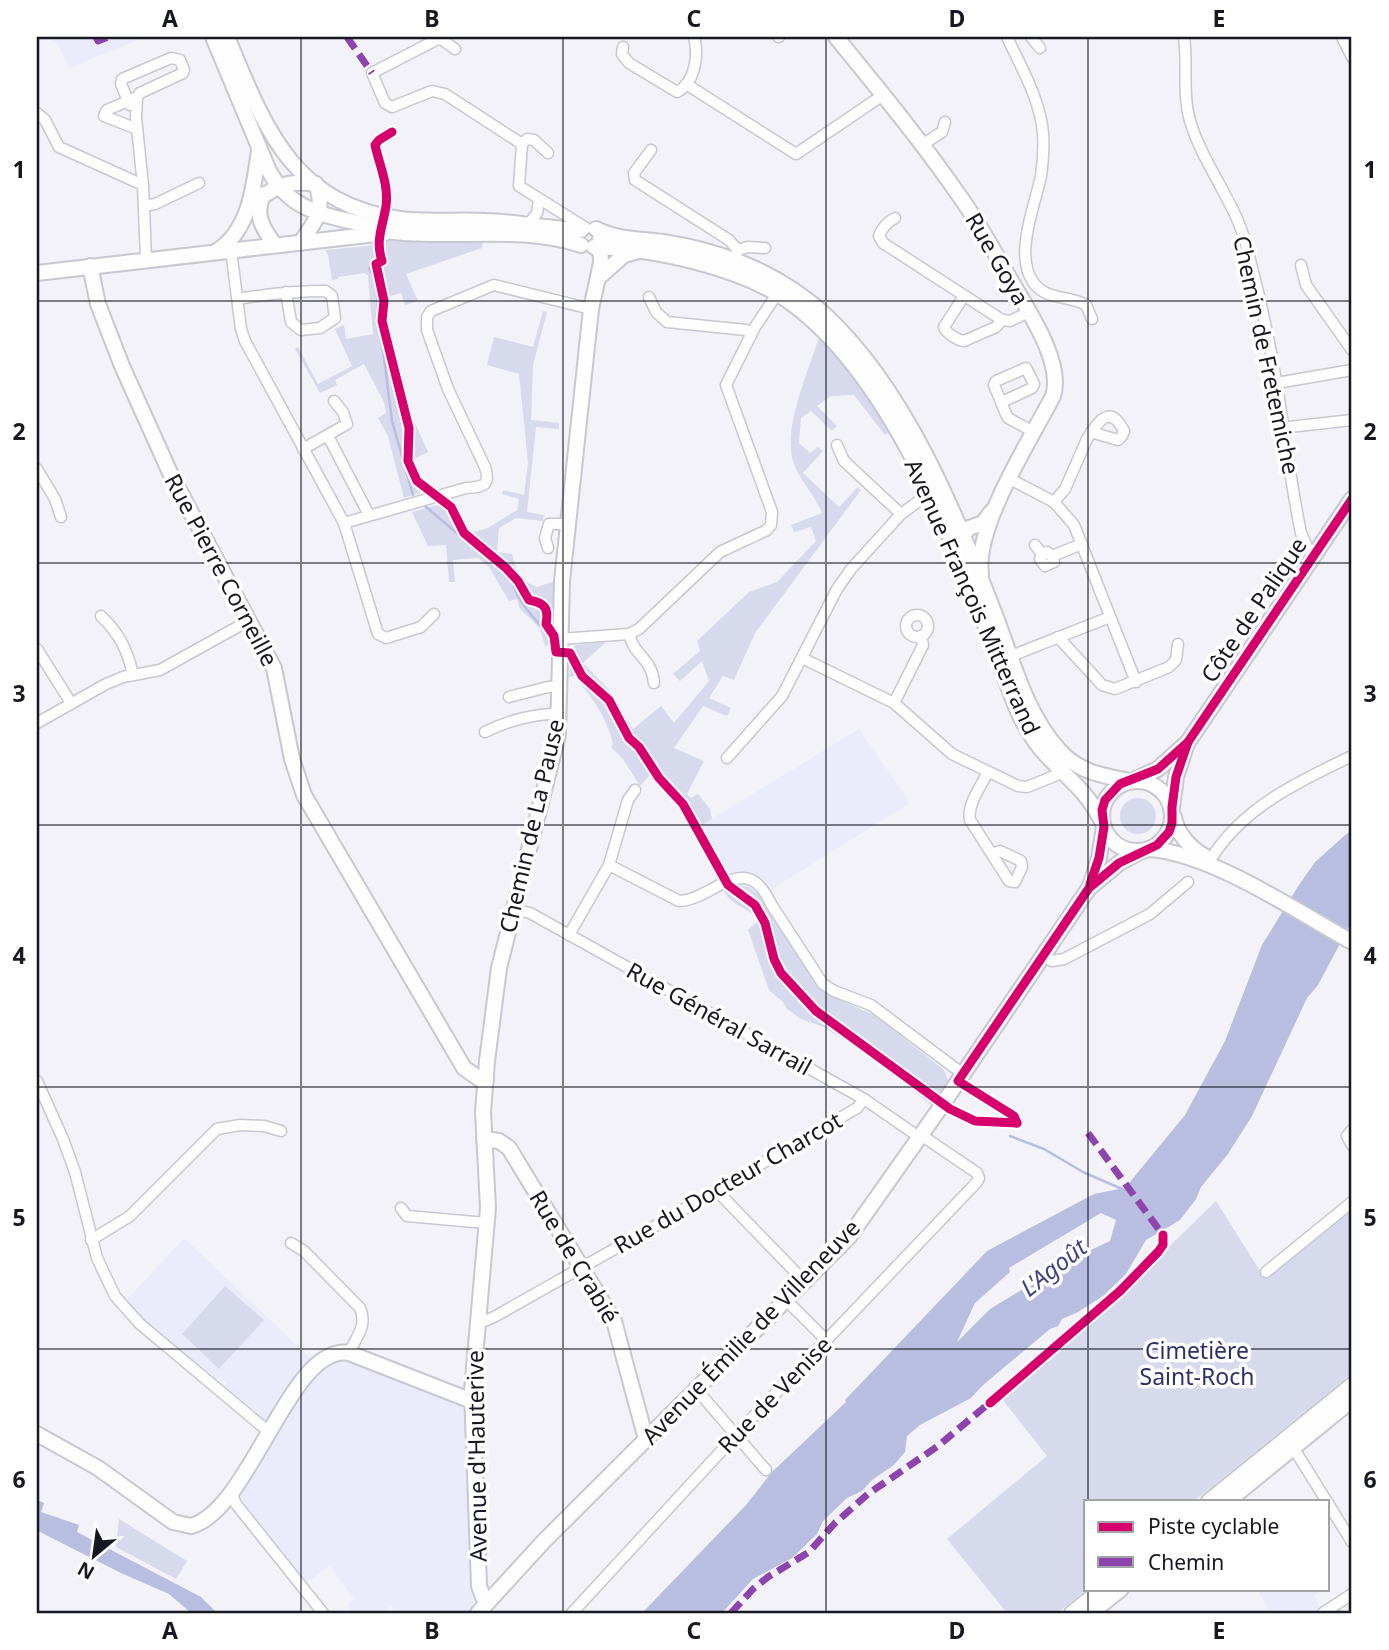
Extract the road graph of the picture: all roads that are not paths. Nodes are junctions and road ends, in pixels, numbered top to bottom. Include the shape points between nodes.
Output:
1 (213, 37) edge
2 (227, 37) edge
3 (694, 37) edge
4 (836, 37) edge
5 (1007, 37) edge
6 (1031, 37) edge
7 (1184, 37) edge
8 (1342, 37) edge
9 (622, 47) dead end
10 (1040, 48) dead end
11 (455, 49) dead end
12 (1352, 57) edge
13 (686, 84) junction
14 (883, 95) junction
15 (132, 99) junction
16 (38, 116) edge
17 (945, 122) dead end
18 (136, 124) junction
19 (522, 144) junction
20 (922, 145) junction
21 (259, 149) junction
22 (651, 150) dead end
23 (548, 153) dead end
24 (199, 183) dead end
25 (316, 184) junction
26 (143, 185) junction
27 (278, 186) junction
28 (256, 200) junction
29 (540, 200) junction
30 (144, 206) junction
31 (319, 214) junction
32 (895, 218) dead end
33 (527, 226) junction
34 (393, 232) junction
35 (588, 238) junction
36 (300, 243) junction
37 (275, 245) junction
38 (226, 248) junction
39 (765, 248) dead end
40 (641, 250) junction
41 (736, 255) junction
42 (146, 259) junction
43 (1301, 265) dead end
44 (90, 266) junction
45 (37, 273) edge
46 (597, 279) junction
47 (1033, 282) junction
48 (1017, 291) junction
49 (286, 292) junction
50 (777, 294) junction
51 (964, 296) junction
52 (649, 297) dead end
53 (238, 299) junction
54 (591, 309) junction
55 (1029, 312) junction
56 (1093, 319) dead end
57 (1002, 320) junction
58 (752, 333) junction
59 (1352, 350) edge
60 (1352, 370) edge
61 (1277, 383) junction
62 (334, 401) dead end
63 (1002, 402) dead end
64 (1352, 420) edge
65 (1034, 432) junction
66 (1091, 432) dead end
67 (1285, 432) junction
68 (328, 436) junction
69 (837, 445) dead end
70 (303, 449) junction
71 (37, 469) edge
72 (1010, 479) junction
73 (935, 489) junction
74 (1352, 499) edge
75 (1054, 502) junction
76 (997, 505) junction
77 (901, 514) junction
78 (369, 515) junction
79 (61, 517) dead end
80 (344, 523) junction
81 (568, 524) junction
82 (960, 537) junction
83 (983, 543) junction
84 (1082, 544) junction
85 (1035, 545) dead end
86 (548, 548) dead end
87 (1311, 551) junction
88 (984, 586) junction
89 (434, 614) dead end
90 (101, 616) dead end
91 (1110, 617) junction
92 (250, 620) junction
93 (628, 634) junction
94 (921, 636) dead end
95 (1058, 637) junction
96 (560, 639) junction
97 (1178, 644) dead end
98 (37, 649) edge
99 (1011, 656) junction
100 (803, 658) junction
101 (133, 675) junction
102 (1136, 681) junction
103 (654, 683) dead end
104 (561, 686) junction
105 (509, 697) dead end
106 (71, 703) junction
107 (894, 703) junction
108 (560, 714) junction
109 (37, 723) edge
110 (485, 732) dead end
111 (1188, 742) junction
112 (1352, 757) edge
113 (727, 758) dead end
114 (988, 772) junction
115 (1064, 772) junction
116 (1132, 780) junction
117 (635, 790) dead end
118 (1172, 810) junction
119 (1103, 824) junction
120 (1145, 850) junction
121 (992, 854) dead end
122 (1211, 859) junction
123 (610, 864) junction
124 (1236, 877) junction
125 (1188, 882) dead end
126 (1089, 888) junction
127 (513, 909) junction
128 (569, 935) junction
129 (1352, 942) edge
130 (1043, 955) junction
131 (963, 1074) junction
132 (485, 1080) junction
133 (37, 1081) edge
134 (864, 1099) junction
135 (1352, 1130) edge
136 (281, 1131) dead end
137 (920, 1136) junction
138 (484, 1139) junction
139 (1352, 1145) edge
140 (979, 1178) joint
141 (716, 1190) junction
142 (1352, 1202) edge
143 (401, 1208) dead end
144 (486, 1223) junction
145 (91, 1240) junction
146 (291, 1243) dead end
147 (582, 1268) junction
148 (1266, 1272) dead end
149 (806, 1283) junction
150 (788, 1301) junction
151 (477, 1322) junction
152 (827, 1341) junction
153 (349, 1353) junction
154 (697, 1390) junction
155 (1349, 1396) edge
156 (472, 1401) junction
157 (269, 1432) junction
158 (37, 1434) edge
159 (649, 1436) junction
160 (736, 1436) junction
161 (1290, 1443) junction
162 (766, 1470) dead end
163 (234, 1489) junction
164 (1210, 1500) edge
165 (1229, 1500) edge
166 (1326, 1500) edge
167 (1330, 1507) edge
168 (1352, 1542) edge
169 (1101, 1590) edge
170 (1120, 1590) edge
171 (1352, 1594) edge
172 (481, 1610) edge
173 (323, 1613) edge
174 (572, 1613) edge
175 (1072, 1613) edge
176 (1091, 1613) edge
177 (1323, 1613) edge

1 - 21 street, Avenue François Mitterrand
2 - 25 street, Avenue François Mitterrand via 271,136
3 - 13 street via 696,59
4 - 14 street, Rue Goya
5 - 47 street via 1032,92 1043,132 1042,169 1026,240
6 - 10 street
7 - 61 street, Chemin de Fretemiche via 1189,119 1242,233
8 - 12 street
9 - 13 street via 629,63 675,92
11 - 19 street via 436,40 372,73 385,103 392,107 428,92 441,92
13 - 14 street via 796,154
14 - 20 street, Rue Goya
15 - 15 street via 181,75 180,60 171,58 122,79 121,85
15 - 18 street
15 - 18 street via 107,110 104,116
16 - 26 street via 59,147
17 - 20 street via 942,131
18 - 26 street
19 - 23 street via 534,140
19 - 29 street via 518,183
20 - 48 street, Rue Goya via 973,216
21 - 27 street, Avenue François Mitterrand
21 - 28 street
22 - 41 street via 634,173 635,180 729,240
24 - 30 street
25 - 27 street
25 - 31 street
25 - 33 street, Avenue François Mitterrand via 356,207 393,218
26 - 30 street
27 - 28 street
27 - 31 street, Avenue François Mitterrand via 292,200
28 - 37 street via 264,231
28 - 38 street
29 - 33 street
29 - 35 street
30 - 42 street
31 - 34 street, Avenue François Mitterrand
31 - 36 street
32 - 51 street via 880,233 883,243
33 - 35 street, Avenue François Mitterrand
34 - 35 street, Avenue François Mitterrand
34 - 36 street
35 - 40 street, Avenue François Mitterrand
35 - 41 street, Avenue François Mitterrand via 675,244
35 - 46 street, Chemin de La Pause via 601,263
36 - 37 street
37 - 38 street
38 - 42 street
38 - 53 street
39 - 41 street via 748,247
40 - 46 street via 624,256
40 - 50 street, Avenue François Mitterrand via 733,274
41 - 73 street, Avenue François Mitterrand via 793,289 849,340 890,396
42 - 44 street
43 - 59 street via 1306,285
44 - 45 street
44 - 92 street, Rue Pierre Corneille via 98,304 146,420
46 - 54 street, Chemin de La Pause
47 - 48 street
47 - 56 street via 1050,295 1083,302
48 - 55 street, Rue Goya
49 - 49 street via 329,292 335,318 320,328 301,330 291,322
49 - 53 street
50 - 58 street
50 - 73 street, Avenue François Mitterrand via 819,328 864,379
51 - 57 street
51 - 57 street via 944,327 959,340 996,327
52 - 58 street via 667,322
53 - 70 street via 245,341
54 - 78 street via 494,285 431,311 427,330 488,478 483,485
54 - 81 street, Chemin de La Pause
55 - 57 street
55 - 65 street, Rue Goya via 1056,377 1053,396
58 - 93 street via 726,390 772,512 771,525 762,534 720,552 639,629
60 - 61 street
61 - 67 street, Chemin de Fretemiche
62 - 68 street via 347,424
63 - 65 street via 1010,419
64 - 67 street via 1289,427
65 - 72 street, Rue Goya
66 - 75 street via 1065,489
67 - 87 street, Chemin de Fretemiche via 1300,526
68 - 70 street
68 - 78 street
69 - 77 street via 844,461
70 - 80 street
71 - 79 street
72 - 75 street
72 - 76 street, Rue Goya
73 - 77 street
73 - 82 street, Avenue François Mitterrand
74 - 87 street, Côte de Palique
75 - 84 street
76 - 82 street, Rue Goya via 983,523
76 - 83 street, Rue Goya
77 - 100 street via 844,579
78 - 80 street
80 - 89 street via 379,637 421,627
81 - 86 street via 549,524
81 - 96 street, Chemin de La Pause
82 - 83 street via 972,547
82 - 88 street, Avenue François Mitterrand
82 - 115 street, Avenue François Mitterrand via 1021,718 1038,746
83 - 88 street, Rue Goya
84 - 85 street via 1047,555
84 - 91 street
87 - 111 street, Côte de Palique
88 - 99 street, Avenue François Mitterrand
90 - 101 street via 114,628 129,655
91 - 95 street
91 - 102 street
92 - 101 street via 159,670
92 - 132 street, Rue Pierre Corneille via 274,668 304,796 464,1068
93 - 96 street
93 - 103 street via 653,669
94 - 107 street via 923,645
95 - 99 street
95 - 102 street via 1106,688 1118,689
96 - 104 street, Chemin de La Pause
97 - 102 street via 1173,664
98 - 106 street
99 - 116 street, Avenue François Mitterrand via 1034,714 1062,754 1089,772
100 - 107 street
100 - 113 street via 771,711
101 - 106 street
104 - 105 street
104 - 108 street, Chemin de La Pause
106 - 109 street
107 - 114 street via 951,754
108 - 110 street via 537,715
108 - 127 street, Chemin de La Pause via 551,767
111 - 116 street, Côte de Palique via 1158,769
111 - 118 street, Côte de Palique via 1176,777
112 - 122 street via 1270,800 1224,840
114 - 115 street via 1023,787
114 - 121 street via 969,814
115 - 119 street, Avenue François Mitterrand via 1086,794
116 - 118 street via 1153,784 1168,797
116 - 119 street via 1111,791 1105,800
117 - 123 street
118 - 120 street via 1164,839
118 - 122 street via 1188,843
119 - 120 street via 1118,846
119 - 126 street, Avenue Émilie de Villeneuve
120 - 124 street via 1180,853
120 - 126 street, Avenue Émilie de Villeneuve via 1119,863
122 - 124 street
123 - 128 street
123 - 131 street via 679,901 730,879 755,883 765,891 817,978 828,988 881,1012
124 - 129 street
125 - 130 street via 1150,914 1064,960 1052,961
126 - 130 street, Avenue Émilie de Villeneuve
127 - 128 street, Rue Général Sarrail via 530,913
127 - 132 street, Chemin de La Pause via 495,989
128 - 134 street, Rue Général Sarrail
130 - 131 street, Avenue Émilie de Villeneuve
131 - 137 street, Avenue Émilie de Villeneuve
132 - 138 street, Avenue d'Hauterive
133 - 145 street via 67,1150
134 - 137 street, Rue Général Sarrail
134 - 141 street, Rue du Docteur Charcot via 850,1112
135 - 139 street via 1347,1136
136 - 145 street via 240,1125 217,1129 130,1216
137 - 140 street, Rue Général Sarrail
137 - 149 street, Avenue Émilie de Villeneuve via 856,1228
138 - 144 street, Avenue d'Hauterive
138 - 147 street, Rue de Crabié via 509,1148
140 - 152 street, Rue de Venise
141 - 147 street, Rue du Docteur Charcot
141 - 149 street
142 - 148 street
143 - 144 street via 407,1216
144 - 151 street, Avenue d'Hauterive
145 - 157 street via 107,1280 126,1310
146 - 153 street via 360,1308 362,1326
147 - 151 street, Rue du Docteur Charcot
147 - 159 street, Rue de Crabié via 617,1327 644,1432
149 - 150 street, Avenue Émilie de Villeneuve
150 - 152 street
150 - 154 street, Avenue Émilie de Villeneuve
151 - 156 street, Avenue d'Hauterive
152 - 160 street, Rue de Venise
153 - 156 street
153 - 157 street via 334,1353 322,1361 296,1388
154 - 159 street, Avenue Émilie de Villeneuve
154 - 160 street
155 - 161 street
156 - 172 street, Avenue d'Hauterive
157 - 163 street
158 - 163 street via 98,1468 179,1525 202,1522
159 - 172 street, Avenue Émilie de Villeneuve
160 - 162 street
160 - 174 street, Rue de Venise
161 - 164 street
161 - 165 street
161 - 166 street
163 - 173 street via 236,1504
167 - 168 street
169 - 175 street
170 - 176 street
171 - 177 street

